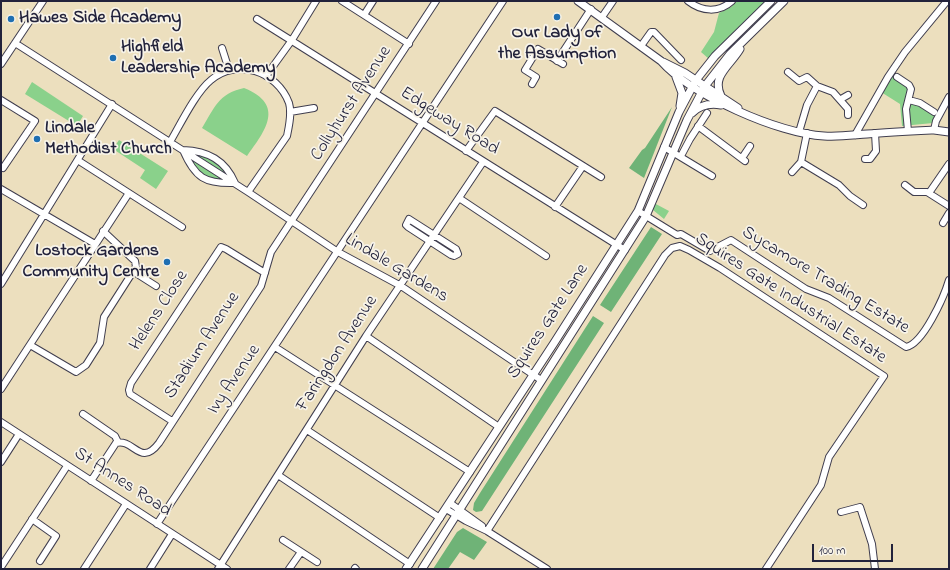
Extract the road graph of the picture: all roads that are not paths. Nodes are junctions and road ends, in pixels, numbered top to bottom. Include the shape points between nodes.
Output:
1 (43, 1) edge
2 (316, 1) edge
3 (342, 1) edge
4 (373, 1) edge
5 (436, 1) edge
6 (503, 1) edge
7 (578, 1) edge
8 (613, 1) edge
9 (688, 1) edge
10 (732, 1) edge
11 (771, 1) edge
12 (784, 1) edge
13 (947, 1) edge
14 (591, 9) junction
15 (364, 15) junction
16 (602, 17) junction
17 (257, 19) dead end
18 (292, 40) junction
19 (744, 40) junction
20 (15, 43) junction
21 (409, 44) junction
22 (641, 46) junction
23 (222, 48) dead end
24 (681, 60) dead end
25 (557, 61) junction
26 (661, 61) junction
27 (1, 64) edge
28 (563, 64) dead end
29 (808, 69) dead end
30 (229, 70) junction
31 (788, 72) dead end
32 (266, 76) junction
33 (676, 76) junction
34 (807, 77) junction
35 (897, 77) dead end
36 (696, 80) junction
37 (532, 84) dead end
38 (705, 86) junction
39 (817, 86) junction
40 (692, 87) junction
41 (702, 92) junction
42 (376, 94) junction
43 (848, 95) dead end
44 (721, 96) junction
45 (949, 97) edge
46 (841, 99) junction
47 (1, 100) edge
48 (909, 100) junction
49 (112, 104) junction
50 (725, 106) junction
51 (314, 108) dead end
52 (290, 112) junction
53 (680, 112) junction
54 (934, 112) dead end
55 (708, 113) dead end
56 (748, 115) junction
57 (848, 115) dead end
58 (687, 120) junction
59 (422, 123) junction
60 (698, 126) junction
61 (934, 130) junction
62 (799, 132) junction
63 (908, 132) junction
64 (949, 132) edge
65 (875, 133) junction
66 (807, 134) junction
67 (855, 135) junction
68 (170, 142) junction
69 (750, 146) dead end
70 (664, 147) junction
71 (183, 150) junction
72 (466, 150) junction
73 (673, 152) junction
74 (681, 156) junction
75 (79, 161) junction
76 (869, 161) dead end
77 (483, 162) junction
78 (801, 162) junction
79 (949, 164) edge
80 (583, 166) junction
81 (4, 168) dead end
82 (792, 172) dead end
83 (712, 176) dead end
84 (601, 177) dead end
85 (235, 183) junction
86 (904, 185) dead end
87 (1, 189) edge
88 (248, 192) junction
89 (129, 193) junction
90 (929, 193) junction
91 (459, 198) junction
92 (863, 205) dead end
93 (949, 206) edge
94 (555, 207) junction
95 (638, 211) junction
96 (949, 213) edge
97 (45, 215) junction
98 (646, 216) junction
99 (292, 222) junction
100 (942, 223) dead end
101 (182, 227) dead end
102 (103, 231) junction
103 (434, 235) junction
104 (430, 241) junction
105 (95, 244) junction
106 (617, 246) junction
107 (625, 250) junction
108 (338, 252) junction
109 (546, 256) dead end
110 (1, 270) edge
111 (134, 272) junction
112 (265, 273) junction
113 (8, 274) junction
114 (949, 280) edge
115 (1, 284) edge
116 (156, 286) dead end
117 (401, 286) junction
118 (366, 336) junction
119 (30, 345) junction
120 (275, 347) junction
121 (533, 375) junction
122 (541, 380) junction
123 (336, 385) junction
124 (1, 389) edge
125 (83, 414) dead end
126 (172, 421) junction
127 (1, 422) edge
128 (499, 427) junction
129 (307, 430) junction
130 (19, 434) junction
131 (118, 442) junction
132 (1, 462) edge
133 (67, 466) junction
134 (470, 472) junction
135 (278, 475) junction
136 (91, 481) junction
137 (126, 504) junction
138 (448, 506) junction
139 (458, 512) junction
140 (841, 512) dead end
141 (440, 518) junction
142 (32, 519) junction
143 (157, 524) junction
144 (487, 531) junction
145 (172, 534) junction
146 (283, 540) dead end
147 (301, 552) junction
148 (40, 562) dead end
149 (317, 562) dead end
150 (408, 566) edge
151 (1, 567) edge
152 (219, 567) edge
153 (423, 567) edge
154 (84, 569) edge
155 (150, 569) edge
156 (227, 569) edge
157 (289, 569) edge
158 (547, 569) edge
159 (766, 569) edge
160 (875, 569) edge

1 - 20 street
2 - 18 street
3 - 15 street
4 - 15 street
5 - 21 street, Collyhurst Avenue
6 - 59 street, Ivy Avenue
7 - 14 main road
8 - 16 street
9 - 10 street via 700,8 712,10 723,8
11 - 36 main road, Squires Gate Lane via 715,56
12 - 19 main road
13 - 67 street via 905,52
14 - 16 main road
14 - 25 street
15 - 21 street
16 - 22 main road
17 - 18 street, Edgeway Road
18 - 32 street
18 - 42 street, Edgeway Road
19 - 38 main road, Squires Gate Lane
19 - 44 main road via 717,82
20 - 27 street
20 - 49 street, Lindale Gardens
21 - 42 street, Collyhurst Avenue
22 - 24 street via 651,32 654,32
22 - 26 main road
23 - 30 street
25 - 28 street
25 - 37 street via 538,49 522,69 536,77
26 - 33 main road
26 - 36 main road
29 - 34 street
30 - 32 street via 256,70
30 - 68 street via 211,80 203,88
31 - 34 street via 799,81
32 - 52 street via 282,88
33 - 40 main road
33 - 53 main road via 682,93
34 - 39 street
35 - 48 street via 910,86
36 - 38 main road
36 - 40 main road, Squires Gate Lane
38 - 41 main road, Squires Gate Lane
38 - 44 main road
39 - 46 street via 834,92
39 - 62 street via 807,105
40 - 41 main road
40 - 53 main road, Squires Gate Lane
41 - 50 main road
41 - 58 main road, Squires Gate Lane
42 - 59 street, Edgeway Road
42 - 99 street, Collyhurst Avenue
43 - 46 street
44 - 56 main road
45 - 61 street
46 - 57 street via 848,109
47 - 81 street via 35,121
48 - 54 street via 920,103
48 - 63 street via 906,109
49 - 68 street, Lindale Gardens
49 - 75 street
50 - 56 main road
50 - 58 main road via 713,104 698,108
51 - 52 street
52 - 88 street via 287,136
53 - 70 main road, Squires Gate Lane
55 - 60 street
56 - 62 main road
58 - 73 main road, Squires Gate Lane
59 - 72 street, Edgeway Road
59 - 108 street, Ivy Avenue
60 - 69 street via 744,160
60 - 74 street
61 - 63 main road
61 - 64 main road
62 - 66 main road
63 - 65 main road
65 - 67 main road
65 - 76 street via 876,151
66 - 67 main road
66 - 78 street
68 - 71 street, Lindale Gardens
70 - 73 street
70 - 95 main road, Squires Gate Lane
71 - 85 street, Lindale Gardens
71 - 85 street, Lindale Gardens via 201,152 217,160 230,172
71 - 85 street via 192,168 202,177 219,184
72 - 77 street, Edgeway Road
72 - 80 street via 495,111
73 - 74 street
73 - 98 main road, Squires Gate Lane
74 - 83 street
75 - 89 street
75 - 97 street
77 - 91 street, Faringdon Avenue
77 - 94 street, Edgeway Road
78 - 82 street
78 - 92 street via 842,183 850,196
79 - 90 street
80 - 84 street
80 - 94 street
85 - 88 street, Lindale Gardens
86 - 90 street via 914,192
87 - 97 street
88 - 99 street, Lindale Gardens
89 - 101 street
89 - 102 street
90 - 93 street
91 - 103 street, Faringdon Avenue
91 - 109 street
94 - 106 street, Edgeway Road
95 - 98 street
95 - 106 main road, Squires Gate Lane
96 - 100 street
97 - 105 street
97 - 113 street
98 - 107 main road, Squires Gate Lane
98 - 114 street, Sycamore Trading Estate via 710,251 731,240 806,289 830,298 906,347 917,341 941,303
99 - 108 street, Lindale Gardens
99 - 112 street, Stadium Avenue via 271,252
102 - 105 street
102 - 111 street via 135,261
103 - 104 street, Faringdon Avenue
103 - 104 street via 456,249 458,254 454,256
103 - 104 street via 411,220 407,221 408,227
104 - 117 street, Faringdon Avenue
105 - 119 street
106 - 107 street, Edgeway Road
106 - 121 main road, Squires Gate Lane
107 - 122 main road, Squires Gate Lane
108 - 117 street, Lindale Gardens
108 - 120 street, Ivy Avenue
110 - 113 street
111 - 116 street
111 - 119 street via 104,317 100,343 83,369 76,372
112 - 126 street, Stadium Avenue via 261,286
112 - 126 street, Helens Close via 221,248 131,383 130,394
113 - 115 street
117 - 118 street, Faringdon Avenue
117 - 121 street, Lindale Gardens
118 - 123 street, Faringdon Avenue
118 - 128 street
119 - 124 street
120 - 123 street
120 - 143 street, Ivy Avenue
121 - 122 street, Lindale Gardens
121 - 128 main road, Squires Gate Lane
122 - 139 main road, Squires Gate Lane
123 - 129 street, Faringdon Avenue
123 - 134 street
125 - 131 street, Stadium Avenue via 115,436
126 - 131 street, Stadium Avenue via 159,443 150,452 141,453 124,442
127 - 130 street, St Annes Road
128 - 134 main road, Squires Gate Lane
129 - 135 street, Faringdon Avenue
129 - 141 street
130 - 132 street
130 - 133 street, St Annes Road
131 - 136 street
133 - 136 street, St Annes Road
133 - 142 street
134 - 138 main road, Squires Gate Lane
135 - 150 street
135 - 152 street, Faringdon Avenue
136 - 137 street, St Annes Road
137 - 143 street, St Annes Road
137 - 154 street
138 - 139 street
138 - 141 main road, Squires Gate Lane
139 - 144 street
139 - 153 main road, Squires Gate Lane
140 - 160 street via 860,507 872,544
141 - 150 main road, Squires Gate Lane
142 - 148 street via 56,536
142 - 151 street
143 - 145 street, St Annes Road
144 - 158 street
144 - 159 street, Squires Gate Industrial Estate via 664,256 672,248 680,246 720,268 884,376 829,457 821,485
145 - 152 street, St Annes Road
145 - 155 street
146 - 147 street
147 - 149 street
147 - 157 street
152 - 156 street, St Annes Road

